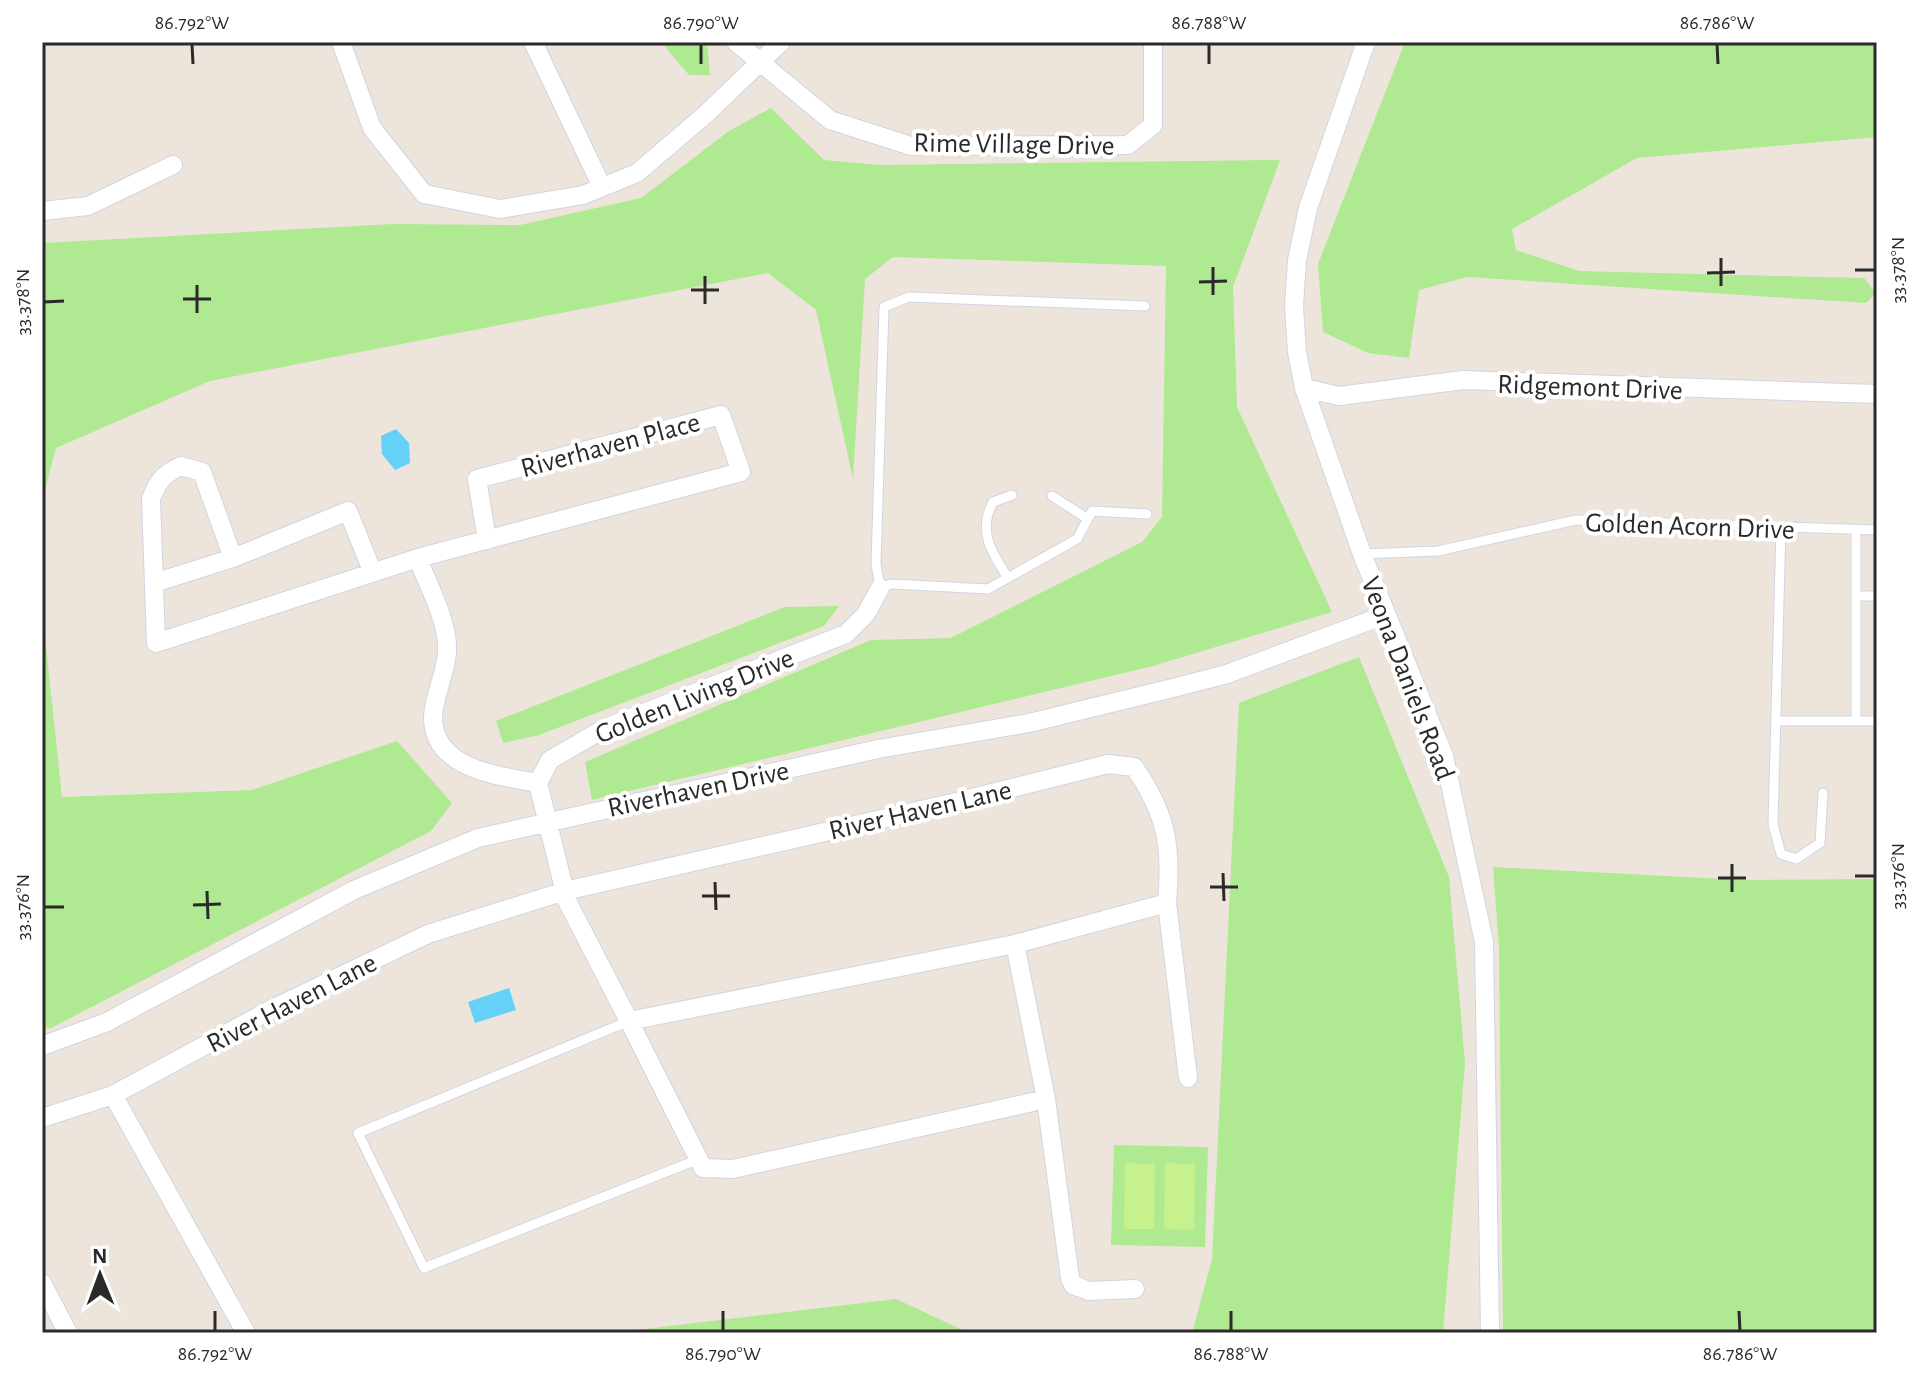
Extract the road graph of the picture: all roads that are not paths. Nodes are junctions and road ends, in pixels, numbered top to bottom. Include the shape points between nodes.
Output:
1 (341, 42) edge
2 (533, 42) edge
3 (736, 42) edge
4 (781, 42) edge
5 (1153, 42) edge
6 (1366, 42) edge
7 (760, 63) junction
8 (173, 165) dead end
9 (602, 187) junction
10 (42, 211) edge
11 (1145, 306) dead end
12 (1304, 388) junction
13 (1877, 394) edge
14 (1012, 495) dead end
15 (1052, 496) dead end
16 (1147, 514) dead end
17 (1088, 519) junction
18 (1781, 528) junction
19 (1856, 530) junction
20 (1877, 530) edge
21 (487, 540) junction
22 (1362, 554) junction
23 (233, 558) junction
24 (418, 558) junction
25 (373, 573) junction
26 (1008, 578) junction
27 (154, 583) junction
28 (880, 588) junction
29 (1856, 596) junction
30 (1877, 596) edge
31 (1385, 615) junction
32 (1778, 721) junction
33 (1856, 721) junction
34 (1877, 721) edge
35 (538, 783) junction
36 (1823, 793) dead end
37 (549, 820) junction
38 (565, 891) junction
39 (1167, 903) junction
40 (1015, 944) junction
41 (629, 1021) junction
42 (42, 1046) edge
43 (1188, 1078) dead end
44 (113, 1095) junction
45 (1046, 1099) junction
46 (42, 1118) edge
47 (699, 1159) junction
48 (42, 1283) edge
49 (1135, 1289) dead end
50 (68, 1333) edge
51 (246, 1333) edge
52 (1490, 1333) edge

1 - 9 street via 372,128 424,194 500,209
2 - 9 street
3 - 7 street, Rime Village Drive
4 - 7 street
5 - 7 street, Rime Village Drive via 1153,125 1128,145 911,146 830,120
6 - 12 street, Veona Daniels Road via 1322,161 1297,260 1294,306
7 - 9 street via 637,173
8 - 10 street via 88,206
11 - 28 lane via 909,297 884,307 876,564
12 - 13 street, Ridgemont Drive via 1339,396 1463,380
12 - 22 street, Veona Daniels Road
14 - 26 lane via 993,502 984,528 991,552
15 - 17 lane
16 - 17 lane via 1092,511
17 - 26 lane via 1077,539
18 - 19 lane, Golden Acorn Drive
18 - 22 lane, Golden Acorn Drive via 1576,520 1438,551
18 - 32 lane
19 - 20 lane, Golden Acorn Drive
19 - 29 lane
21 - 21 street, Riverhaven Place via 741,472 721,415 477,479
21 - 24 street, Riverhaven Place
22 - 31 street, Veona Daniels Road
23 - 25 street via 348,511
23 - 27 street
23 - 27 street, Riverhaven Place via 202,472 181,466 158,480 151,499
24 - 25 street, Riverhaven Place
24 - 35 street via 448,649 433,717 438,740 450,756 482,773
25 - 27 street, Riverhaven Place via 156,643
26 - 28 lane via 988,589 891,584
28 - 35 street, Golden Living Drive via 866,614 846,634 605,728 550,760
29 - 30 lane
29 - 33 lane
31 - 37 street, Riverhaven Drive via 1227,674 1164,690 1029,723 878,749
31 - 52 street, Veona Daniels Road via 1444,756 1484,942
32 - 33 lane
32 - 36 lane via 1773,824 1781,854 1796,859 1820,843
33 - 34 lane
35 - 37 street
37 - 38 street
37 - 42 street, Riverhaven Drive via 478,838 354,890 107,1022
38 - 39 street, River Haven Lane via 1108,764 1134,767 1151,792 1171,860
38 - 41 street
38 - 44 street, River Haven Lane via 428,934 272,1009
39 - 40 street
39 - 43 street, River Haven Lane
40 - 41 street
40 - 45 street
41 - 47 street
41 - 47 lane via 358,1133 424,1268
44 - 46 street, River Haven Lane
44 - 51 street
45 - 47 street via 733,1169 703,1168
45 - 49 street via 1073,1285 1089,1291
48 - 50 street

